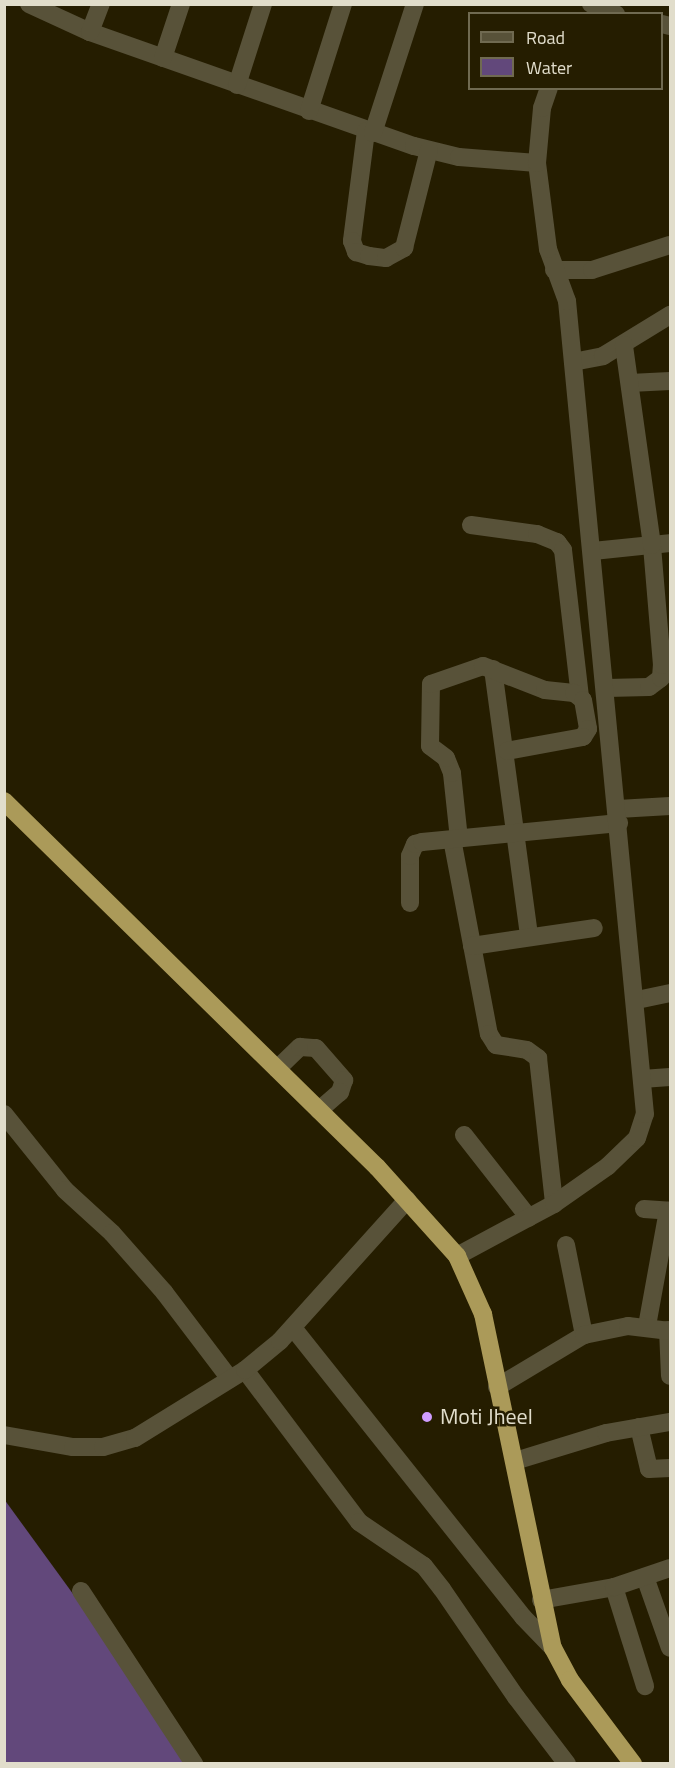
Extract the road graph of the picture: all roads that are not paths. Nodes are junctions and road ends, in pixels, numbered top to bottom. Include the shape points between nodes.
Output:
1 (29, 4) edge
2 (100, 4) edge
3 (181, 4) edge
4 (263, 4) edge
5 (343, 4) edge
6 (415, 4) edge
7 (90, 32) junction
8 (163, 58) junction
9 (237, 85) junction
10 (548, 90) edge
11 (309, 111) junction
12 (369, 132) junction
13 (429, 150) junction
14 (537, 163) junction
15 (670, 245) edge
16 (554, 270) junction
17 (670, 315) edge
18 (624, 345) junction
19 (573, 362) junction
20 (670, 381) edge
21 (630, 383) junction
22 (471, 525) dead end
23 (670, 543) edge
24 (652, 545) junction
25 (593, 551) junction
26 (493, 669) junction
27 (607, 696) junction
28 (582, 701) junction
29 (507, 751) junction
30 (4, 801) edge
31 (670, 806) edge
32 (618, 816) junction
33 (514, 835) junction
34 (456, 839) junction
35 (410, 903) dead end
36 (594, 928) dead end
37 (529, 936) junction
38 (472, 946) junction
39 (670, 993) edge
40 (637, 1000) junction
41 (277, 1069) junction
42 (670, 1077) edge
43 (642, 1079) junction
44 (319, 1110) junction
45 (4, 1114) edge
46 (464, 1135) dead end
47 (407, 1200) junction
48 (554, 1204) junction
49 (644, 1209) dead end
50 (669, 1211) edge
51 (529, 1218) junction
52 (566, 1245) dead end
53 (457, 1256) junction
54 (647, 1326) junction
55 (294, 1329) junction
56 (669, 1330) edge
57 (584, 1335) junction
58 (237, 1374) junction
59 (670, 1376) edge
60 (497, 1387) junction
61 (670, 1422) edge
62 (639, 1427) junction
63 (4, 1435) edge
64 (514, 1461) junction
65 (670, 1468) edge
66 (670, 1568) edge
67 (645, 1577) junction
68 (614, 1587) junction
69 (81, 1592) dead end
70 (541, 1600) junction
71 (670, 1647) edge
72 (552, 1648) junction
73 (645, 1686) dead end
74 (194, 1764) edge
75 (567, 1764) edge
76 (633, 1764) edge

1 - 7 street
2 - 7 street
3 - 8 street
4 - 9 street
5 - 11 street
6 - 12 street
7 - 8 street
8 - 9 street
9 - 11 street
10 - 14 street via 539,125
11 - 12 street
12 - 13 street
12 - 13 street via 352,241 356,252 369,256 386,258 404,248
13 - 14 street via 459,157
14 - 16 street
15 - 16 street via 592,270
16 - 19 street via 567,302
17 - 18 street
18 - 19 street via 603,356
18 - 21 street
19 - 25 street
20 - 21 street
21 - 24 street
22 - 28 street via 537,534 557,542 563,550
23 - 24 street
24 - 25 street
24 - 27 street via 661,678 649,687
25 - 27 street
26 - 28 street
26 - 29 street
26 - 34 street via 476,667 436,680 429,691 430,746 446,758 452,773
27 - 28 street
27 - 32 street
28 - 29 street via 588,729 583,736
29 - 33 street
30 - 41 highway
31 - 32 street
32 - 33 street
32 - 40 street
33 - 34 street
33 - 37 street
34 - 35 street via 422,842 412,849
34 - 38 street
36 - 37 street
37 - 38 street
38 - 48 street via 493,1041 503,1048 527,1050 538,1058
39 - 40 street
40 - 43 street
41 - 44 highway
41 - 44 street via 300,1047 316,1048 344,1080 340,1092
42 - 43 street
43 - 48 street via 645,1114 637,1138 608,1166
44 - 47 highway
45 - 58 street via 65,1190 112,1233
46 - 51 street
47 - 53 highway
47 - 55 street
48 - 51 street
49 - 50 street
50 - 54 street
51 - 53 street
52 - 57 street
53 - 60 highway via 483,1314
54 - 56 street
54 - 57 street
55 - 58 street
55 - 72 street via 523,1617
56 - 59 street
57 - 60 street
58 - 63 street via 135,1438 103,1447 73,1447
58 - 75 street via 359,1522 424,1566
60 - 64 highway
61 - 62 street
62 - 64 street via 606,1432
62 - 65 street via 649,1469
64 - 70 highway
66 - 67 street
67 - 68 street
67 - 71 street
68 - 70 street
68 - 73 street
69 - 74 street
70 - 72 highway
72 - 76 highway via 570,1680

